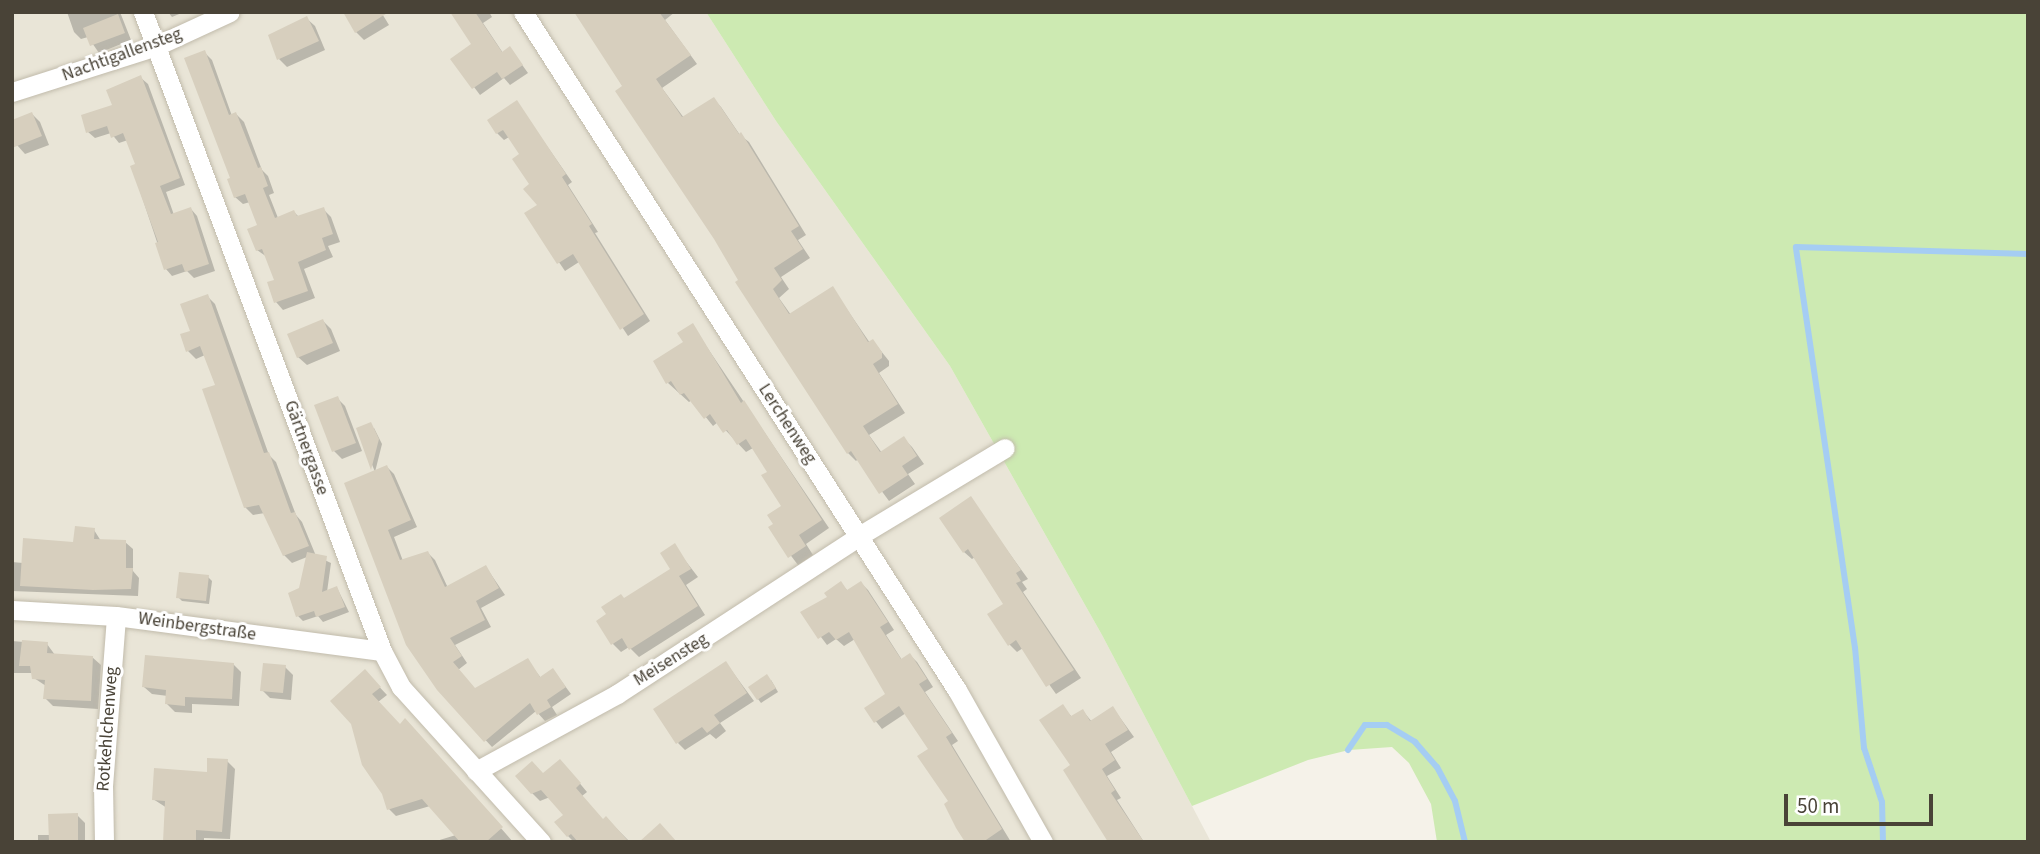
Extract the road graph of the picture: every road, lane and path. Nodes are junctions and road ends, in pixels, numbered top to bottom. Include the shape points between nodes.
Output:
1 (143, 12) edge
2 (230, 12) edge
3 (523, 12) edge
4 (156, 46) junction
5 (12, 92) edge
6 (1005, 448) dead end
7 (859, 537) junction
8 (12, 610) edge
9 (116, 616) junction
10 (382, 651) junction
11 (476, 771) junction
12 (104, 842) edge
13 (541, 842) edge
14 (1042, 842) edge

1 - 4 street, Gärtnergasse
2 - 4 street, Nachtigallensteg
3 - 7 street, Lerchenweg
4 - 5 street, Nachtigallensteg
4 - 10 street, Gärtnergasse
6 - 7 street, Meisensteg
7 - 11 street, Meisensteg via 617,694
7 - 14 street, Lerchenweg via 957,690
8 - 9 street, Weinbergstraße
9 - 10 street, Weinbergstraße
9 - 12 street, Rotkehlchenweg via 103,786
10 - 11 street, Gärtnergasse via 401,687
11 - 13 street, Gärtnergasse

